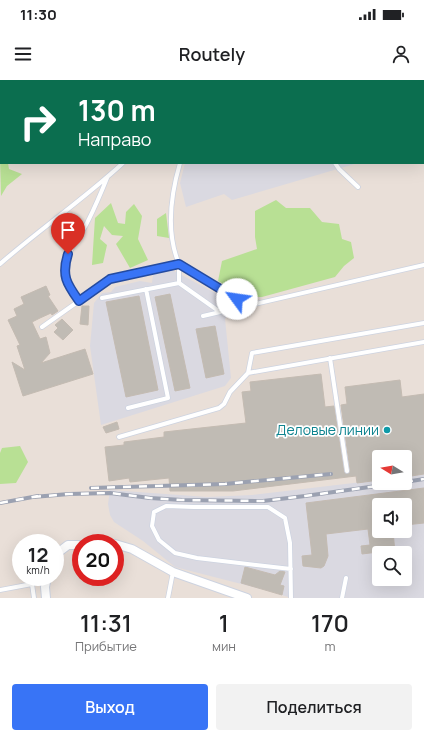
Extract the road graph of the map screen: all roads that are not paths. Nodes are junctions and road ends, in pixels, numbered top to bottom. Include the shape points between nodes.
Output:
1 (122, 164) edge
2 (180, 164) edge
3 (336, 164) edge
4 (107, 178) junction
5 (358, 187) dead end
6 (0, 264) edge
7 (179, 264) junction
8 (424, 265) edge
9 (179, 283) junction
10 (146, 290) junction
11 (102, 298) dead end
12 (79, 301) junction
13 (248, 306) junction
14 (220, 312) junction
15 (203, 316) dead end
16 (424, 323) edge
17 (42, 327) dead end
18 (424, 342) edge
19 (330, 358) junction
20 (248, 373) junction
21 (128, 408) dead end
22 (120, 437) dead end
23 (347, 471) dead end
24 (124, 547) edge
25 (291, 569) junction
26 (173, 572) junction
27 (346, 578) dead end
28 (45, 586) edge
29 (0, 590) edge
30 (242, 597) edge
31 (34, 598) edge
32 (46, 598) edge
33 (168, 598) edge
34 (291, 598) edge
35 (342, 598) edge

1 - 4 lane
2 - 7 lane via 170,212 174,253
3 - 5 lane
4 - 6 lane
4 - 12 lane via 88,222 68,254 65,265 68,284
7 - 9 lane
7 - 12 lane via 110,279
7 - 13 lane
8 - 13 lane
9 - 10 lane
9 - 14 lane
10 - 11 lane
10 - 21 lane via 168,398
12 - 17 lane
13 - 14 lane
14 - 15 lane
16 - 20 lane via 252,353
18 - 19 lane
19 - 20 lane
19 - 23 lane
20 - 22 lane via 219,408
24 - 26 street
25 - 25 lane via 290,543 285,518 268,507 166,506 154,512 152,526 159,540 175,553
25 - 34 lane
26 - 30 street
26 - 33 lane
27 - 35 lane
28 - 32 street
29 - 31 lane via 32,584

